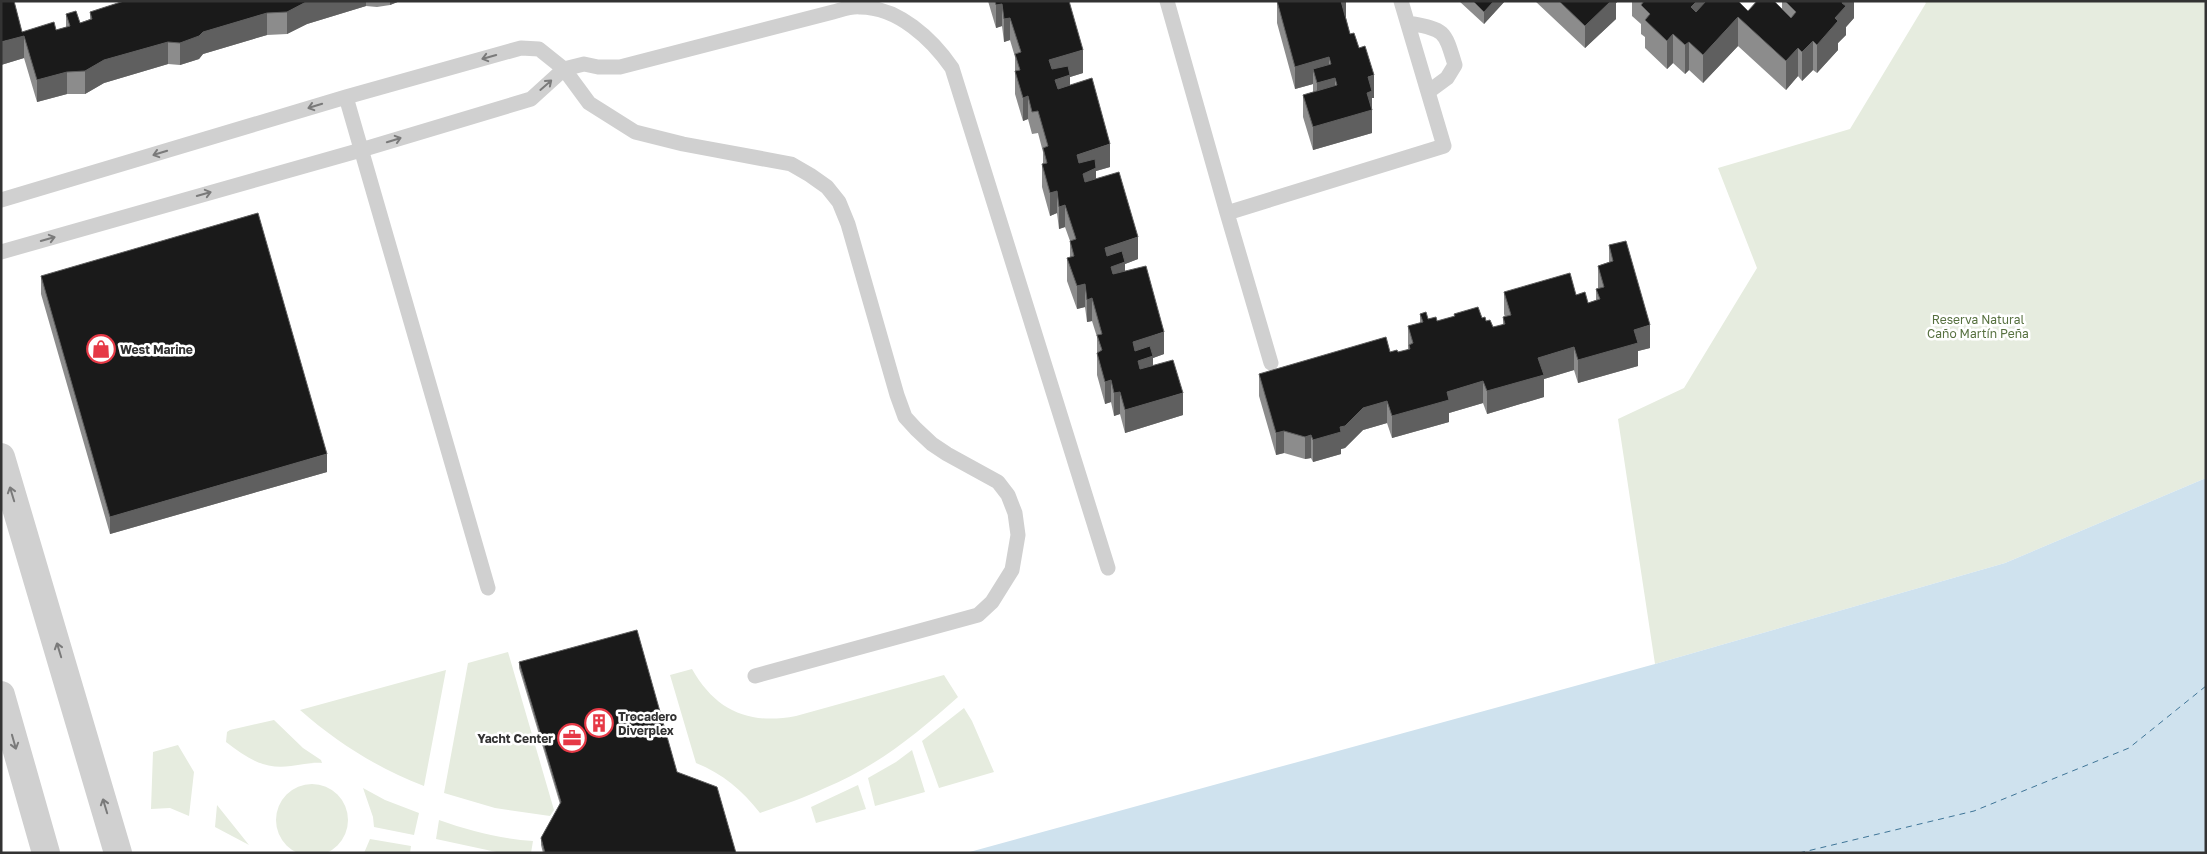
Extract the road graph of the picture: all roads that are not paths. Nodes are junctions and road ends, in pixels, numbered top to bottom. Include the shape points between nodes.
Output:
1 (1167, 1) edge
2 (1402, 1) edge
3 (1408, 23) junction
4 (564, 70) junction
5 (1428, 92) junction
6 (346, 97) junction
7 (361, 150) junction
8 (1, 200) edge
9 (1227, 213) junction
10 (1, 252) edge
11 (1271, 363) dead end
12 (1, 456) edge
13 (1108, 568) dead end
14 (488, 588) dead end
15 (755, 676) dead end
16 (1, 695) edge
17 (46, 853) edge
18 (118, 853) edge

1 - 9 lane
2 - 3 lane
3 - 5 lane
3 - 5 lane via 1436,28 1446,37 1455,65 1447,78
4 -> 6 lane via 539,49 522,48
7 -> 4 lane via 531,98
4 - 13 lane via 584,64 620,67 860,7 886,11 927,39 952,68
4 - 15 lane via 589,103 635,132 790,164 827,187 839,202 848,224 905,417 932,444 998,482 1008,495 1015,513 1018,535 1012,570 992,602 978,615
5 - 9 lane via 1444,146
6 - 7 lane
6 -> 8 lane
10 -> 7 lane
7 - 14 lane
9 - 11 lane
18 -> 12 street
16 -> 17 street

